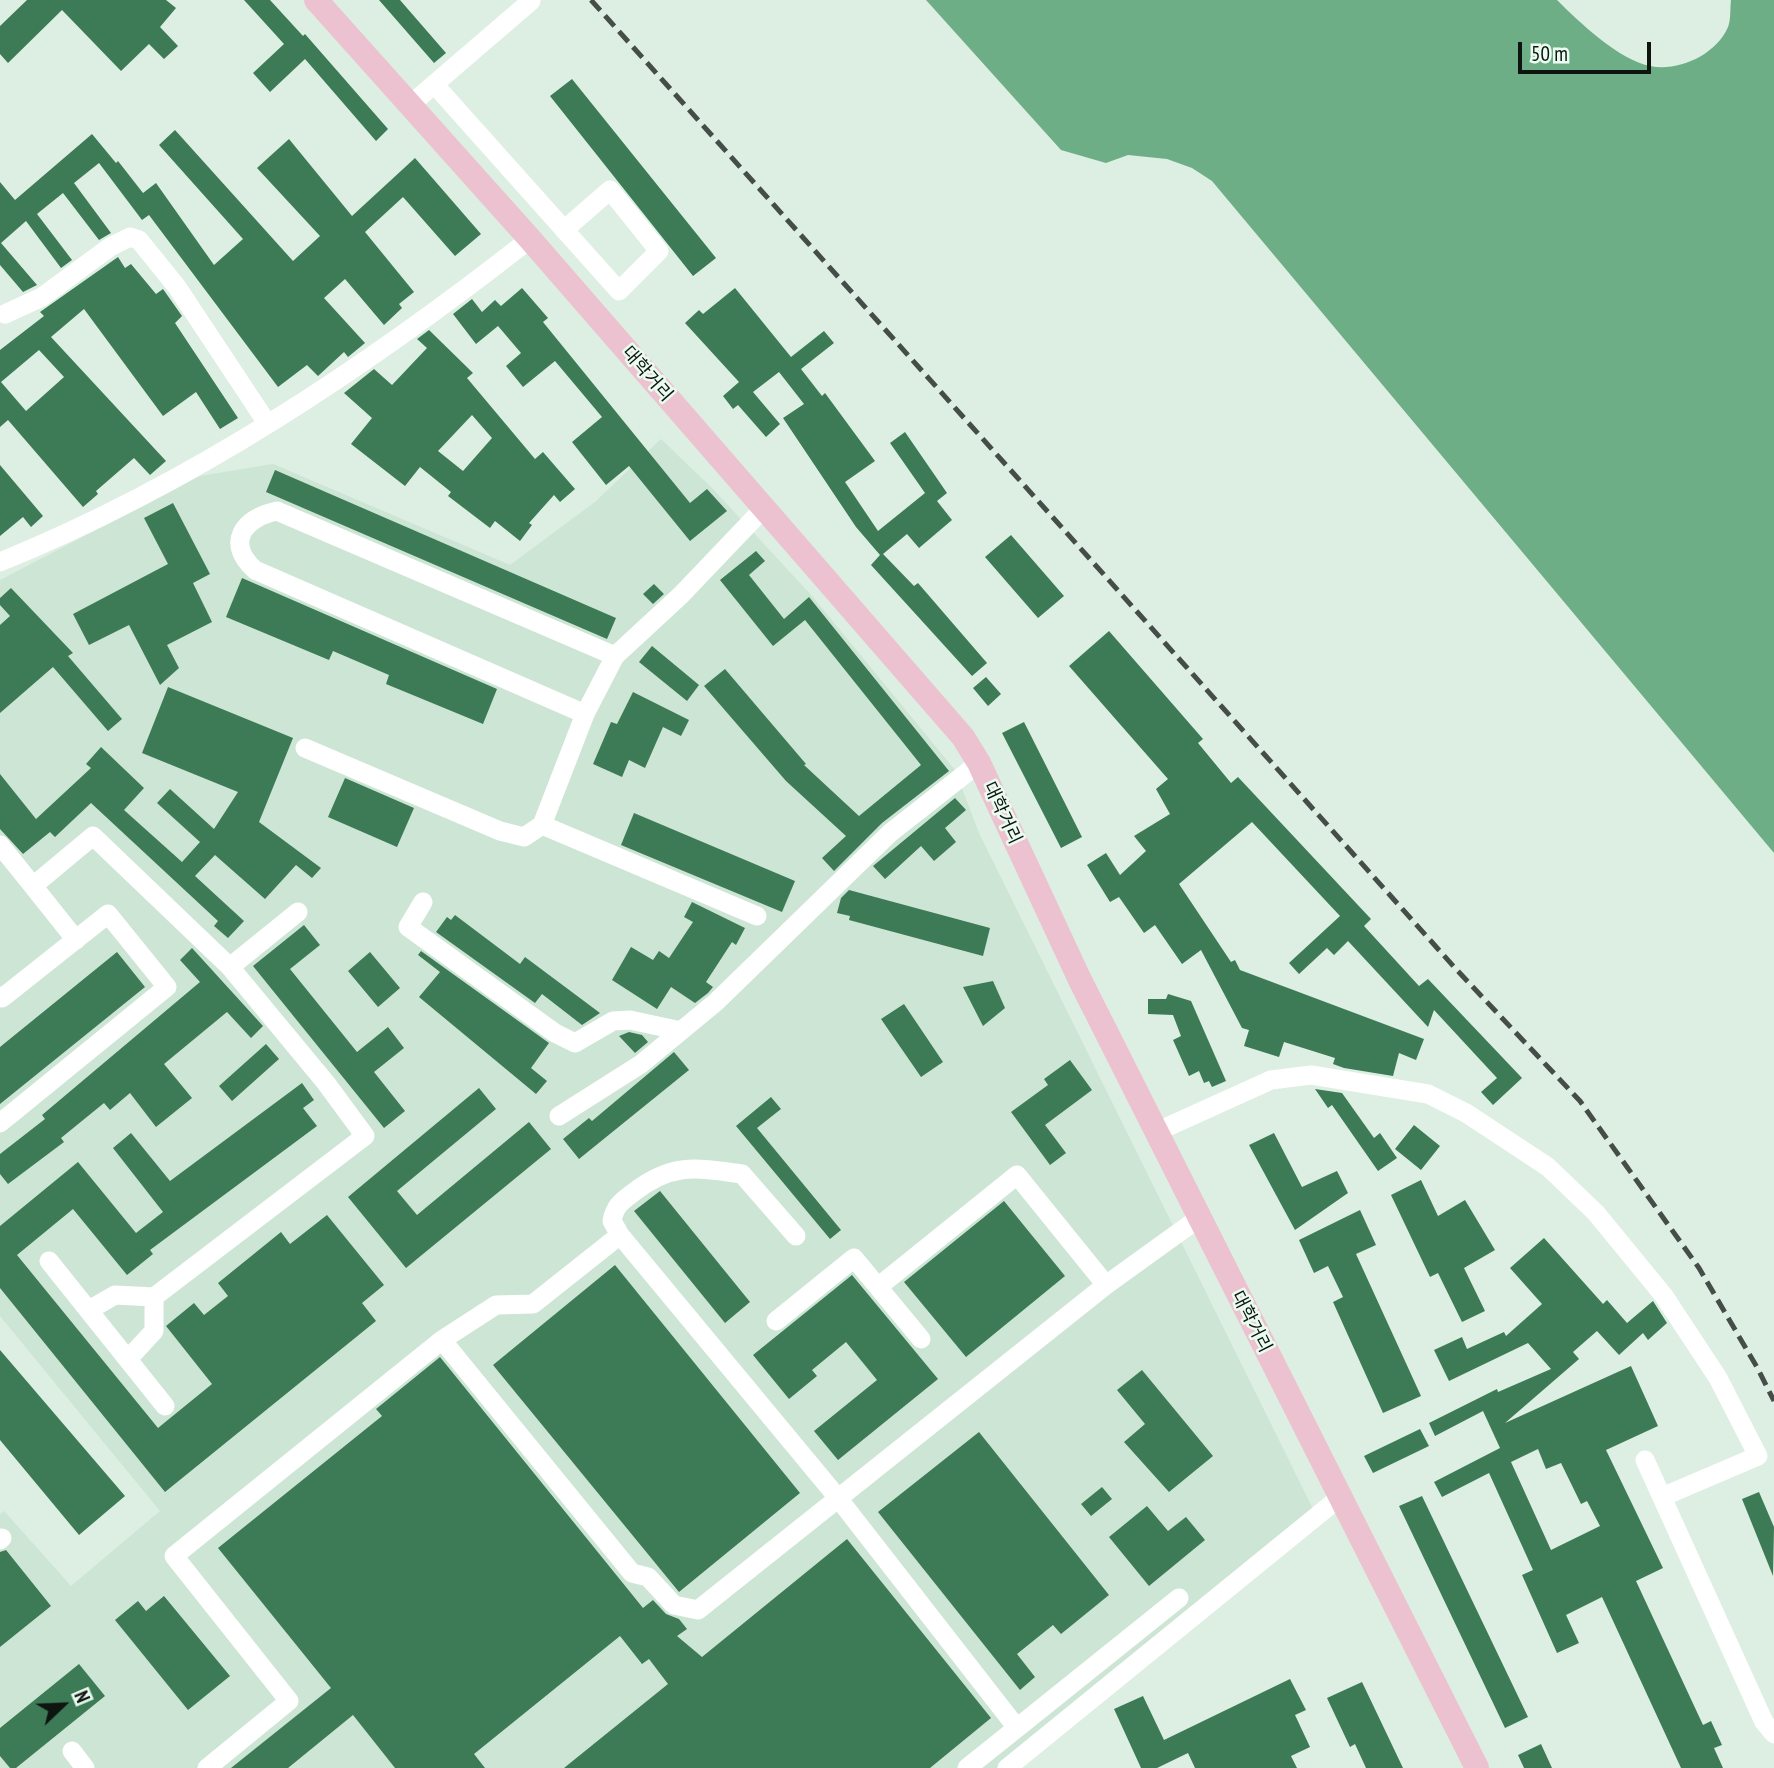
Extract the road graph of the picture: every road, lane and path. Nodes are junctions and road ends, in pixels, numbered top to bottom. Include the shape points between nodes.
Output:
1 (316, 0) edge
2 (531, 1) edge
3 (435, 84) junction
4 (410, 105) junction
5 (564, 230) junction
6 (530, 239) junction
7 (5, 314) dead end
8 (268, 423) junction
9 (764, 508) junction
10 (0, 562) edge
11 (615, 656) junction
12 (585, 714) junction
13 (305, 748) dead end
14 (979, 763) junction
15 (542, 825) junction
16 (0, 845) edge
17 (33, 886) junction
18 (423, 902) dead end
19 (298, 912) dead end
20 (757, 916) dead end
21 (76, 940) junction
22 (230, 967) junction
23 (0, 996) edge
24 (681, 1031) junction
25 (559, 1116) dead end
26 (0, 1123) edge
27 (1156, 1132) junction
28 (1199, 1218) junction
29 (620, 1236) junction
30 (796, 1236) dead end
31 (49, 1261) dead end
32 (1106, 1285) junction
33 (878, 1287) junction
34 (154, 1297) junction
35 (89, 1310) junction
36 (776, 1321) dead end
37 (920, 1339) dead end
38 (442, 1340) junction
39 (128, 1359) junction
40 (165, 1406) dead end
41 (1645, 1460) dead end
42 (1662, 1497) junction
43 (838, 1498) junction
44 (1339, 1498) junction
45 (1179, 1598) dead end
46 (1017, 1728) junction
47 (1774, 1734) edge
48 (72, 1751) dead end
49 (85, 1768) edge
50 (207, 1768) edge
51 (967, 1768) edge
52 (1007, 1768) edge
53 (1477, 1768) edge

1 - 4 main road, 대학거리
2 - 3 street
3 - 4 street
3 - 5 street
4 - 6 main road, 대학거리
5 - 5 street via 619,291 659,251 610,190
6 - 8 street via 439,311
6 - 9 main road, 대학거리
7 - 8 street via 42,297 110,247 130,237 139,240 177,287
8 - 10 street via 173,479
9 - 11 street
9 - 14 main road, 대학거리 via 933,702
11 - 12 street
11 - 12 street via 277,511 260,515 247,525 239,544 242,558 255,570
12 - 15 street
13 - 15 street via 500,831 524,837
14 - 24 street via 890,833
14 - 27 main road, 대학거리
15 - 20 street
16 - 17 street
17 - 21 street
17 - 22 street via 93,836
18 - 24 street via 408,927 575,1043 613,1021
19 - 22 street
21 - 23 street
21 - 26 street via 108,914 167,987
22 - 34 street via 365,1136
24 - 25 street via 641,1064
27 - 28 main road, 대학거리
27 - 42 street via 1271,1080 1311,1075 1428,1094 1466,1113 1548,1167 1596,1213 1664,1296 1718,1378 1758,1456
28 - 32 street
28 - 44 main road, 대학거리
29 - 30 street via 612,1220 615,1206 652,1178 696,1167 743,1174
29 - 38 street via 533,1304 496,1305
29 - 43 street
31 - 35 street
32 - 33 street via 1017,1175
32 - 43 street
33 - 36 street via 854,1258
33 - 37 street
34 - 35 street via 115,1295
34 - 39 street via 154,1331
35 - 39 street
38 - 43 street via 632,1573 648,1577 674,1605 698,1610
38 - 50 street via 174,1556 289,1701
39 - 40 street
41 - 42 street
42 - 47 street via 1764,1722
43 - 46 street
44 - 52 street
44 - 53 main road, 대학거리
45 - 46 street
46 - 51 street
48 - 49 street

